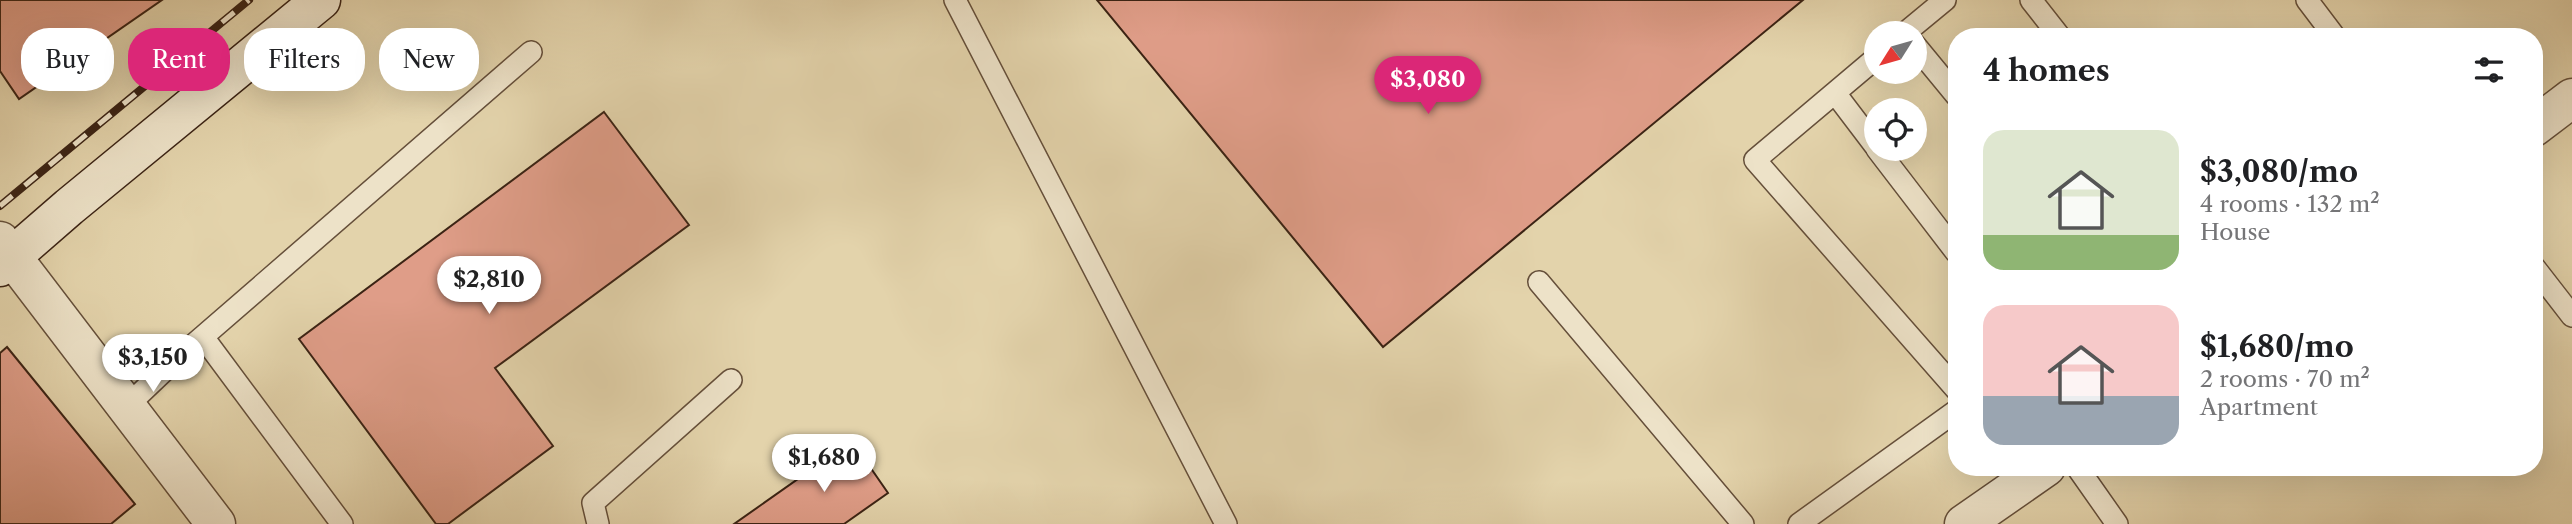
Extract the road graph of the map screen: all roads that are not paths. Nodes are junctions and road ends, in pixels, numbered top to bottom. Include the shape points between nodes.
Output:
1 (321, 0) edge
2 (955, 0) edge
3 (1945, 0) edge
4 (2031, 0) edge
5 (2307, 0) edge
6 (1920, 21) edge
7 (2053, 28) edge
8 (2328, 28) edge
9 (531, 52) dead end
10 (1927, 60) edge
11 (1864, 68) edge
12 (1948, 85) edge
13 (1835, 93) junction
14 (2572, 98) edge
15 (2543, 120) edge
16 (1864, 131) edge
17 (1887, 161) edge
18 (1948, 241) edge
19 (4, 255) edge
20 (2543, 279) edge
21 (1539, 282) dead end
22 (2572, 316) edge
23 (202, 337) junction
24 (731, 380) dead end
25 (1948, 381) edge
26 (126, 407) junction
27 (1948, 417) edge
28 (2033, 476) edge
29 (2083, 476) edge
30 (216, 524) edge
31 (342, 524) edge
32 (598, 524) edge
33 (1226, 524) edge
34 (1742, 524) edge
35 (1799, 524) edge
36 (1964, 524) edge
37 (2116, 524) edge

1 - 19 street
2 - 33 lane
3 - 6 lane
4 - 7 lane
5 - 8 lane
9 - 23 lane
10 - 12 lane
11 - 13 lane
13 - 16 lane
13 - 25 lane via 1755,160
14 - 15 street
17 - 18 lane
19 - 26 street
20 - 22 lane
21 - 34 lane
23 - 26 lane
23 - 31 lane
24 - 32 lane via 593,503
26 - 30 street
27 - 35 lane
28 - 36 street
29 - 37 lane

